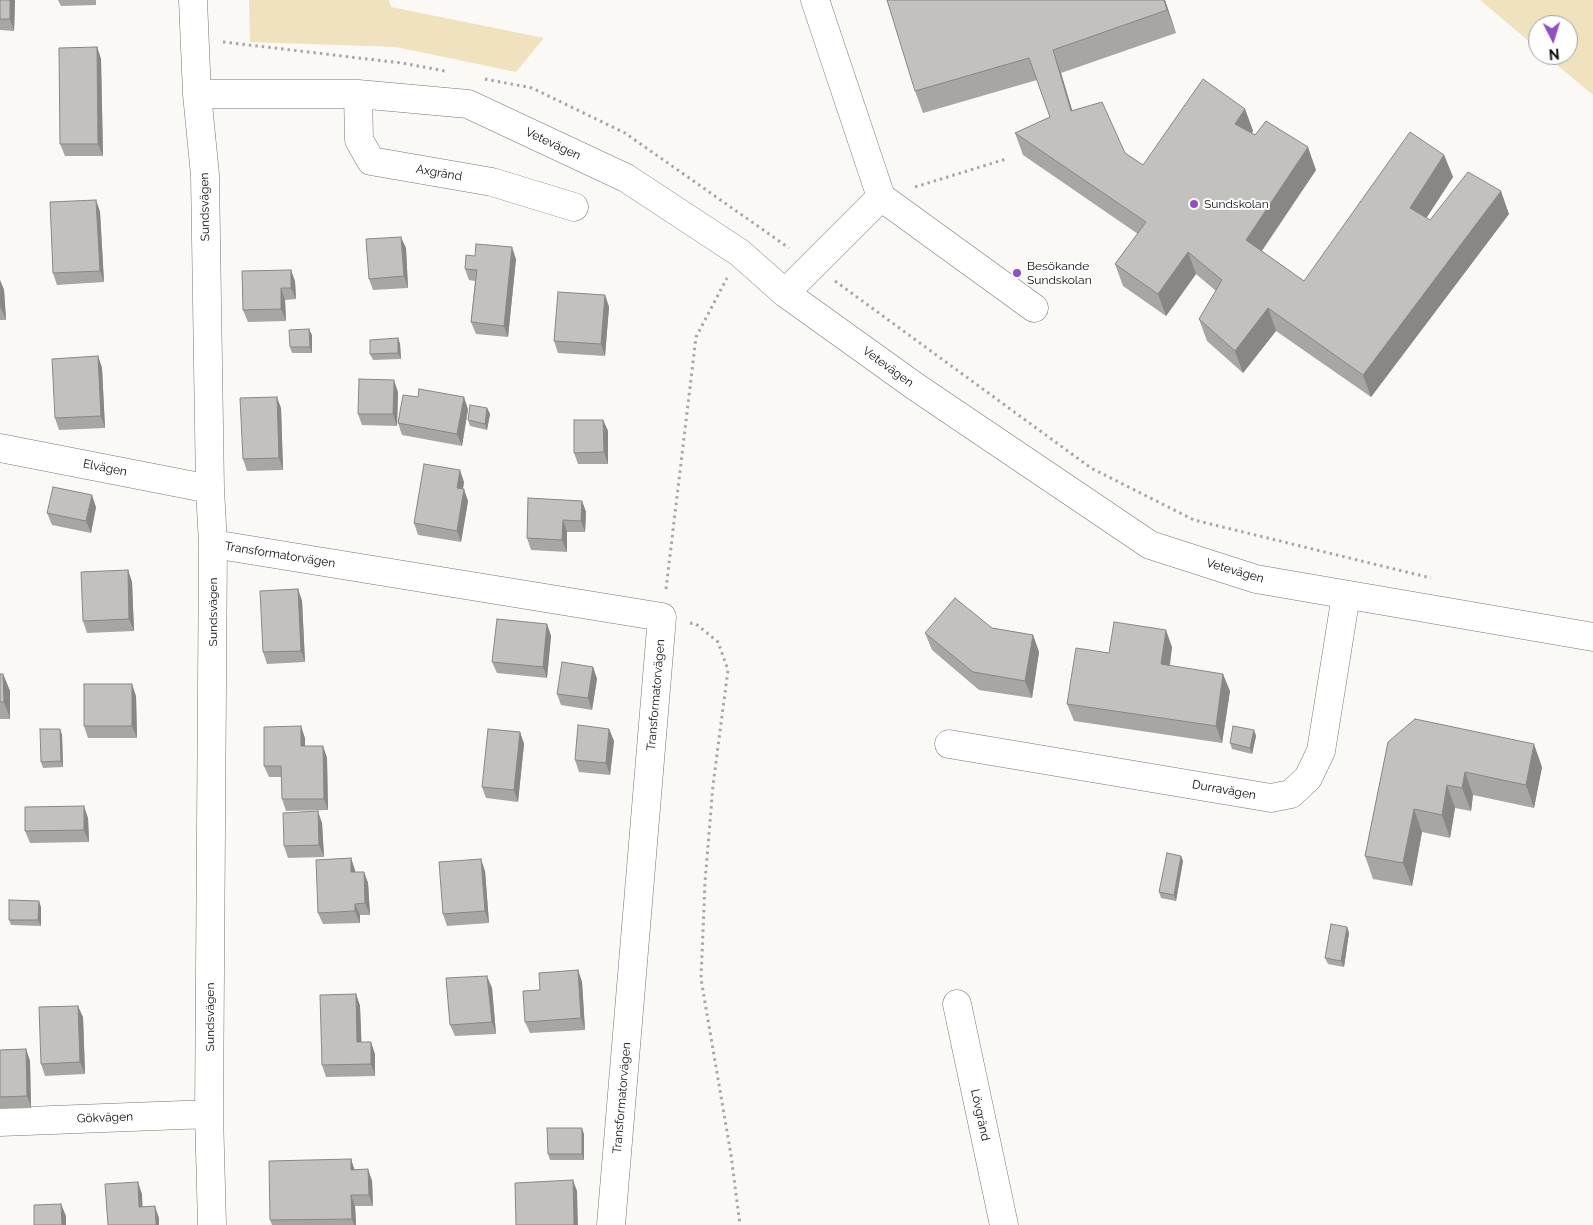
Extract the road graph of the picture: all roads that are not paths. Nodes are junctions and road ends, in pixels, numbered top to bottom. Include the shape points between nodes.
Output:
1 (193, 0) edge
2 (815, 0) edge
3 (197, 94) junction
4 (358, 94) junction
5 (881, 197) junction
6 (574, 207) dead end
7 (785, 293) junction
8 (1034, 308) dead end
9 (0, 448) edge
10 (210, 489) junction
11 (214, 544) junction
12 (1346, 595) junction
13 (1593, 637) edge
14 (949, 744) dead end
15 (957, 1004) dead end
16 (209, 1114) junction
17 (0, 1122) edge
18 (212, 1225) edge
19 (611, 1225) edge
20 (1004, 1225) edge

1 - 3 street, Sundsvägen
2 - 5 street
3 - 4 street, Vetevägen
3 - 10 street, Sundsvägen via 205,175
4 - 6 street, Axgränd via 358,140 371,161 492,182
4 - 7 street, Vetevägen via 468,104 626,178 740,253
5 - 7 street
5 - 8 street
7 - 12 street, Vetevägen via 916,387 1150,545 1256,579
9 - 10 street, Elvägen
10 - 11 street, Sundsvägen
11 - 16 street, Sundsvägen
11 - 19 street, Transformatorvägen via 662,617
12 - 13 street, Vetevägen
12 - 14 street, Durravägen via 1321,751 1308,778 1291,794 1271,798
15 - 20 street, Lövgränd
16 - 17 street, Gökvägen
16 - 18 street, Sundsvägen

